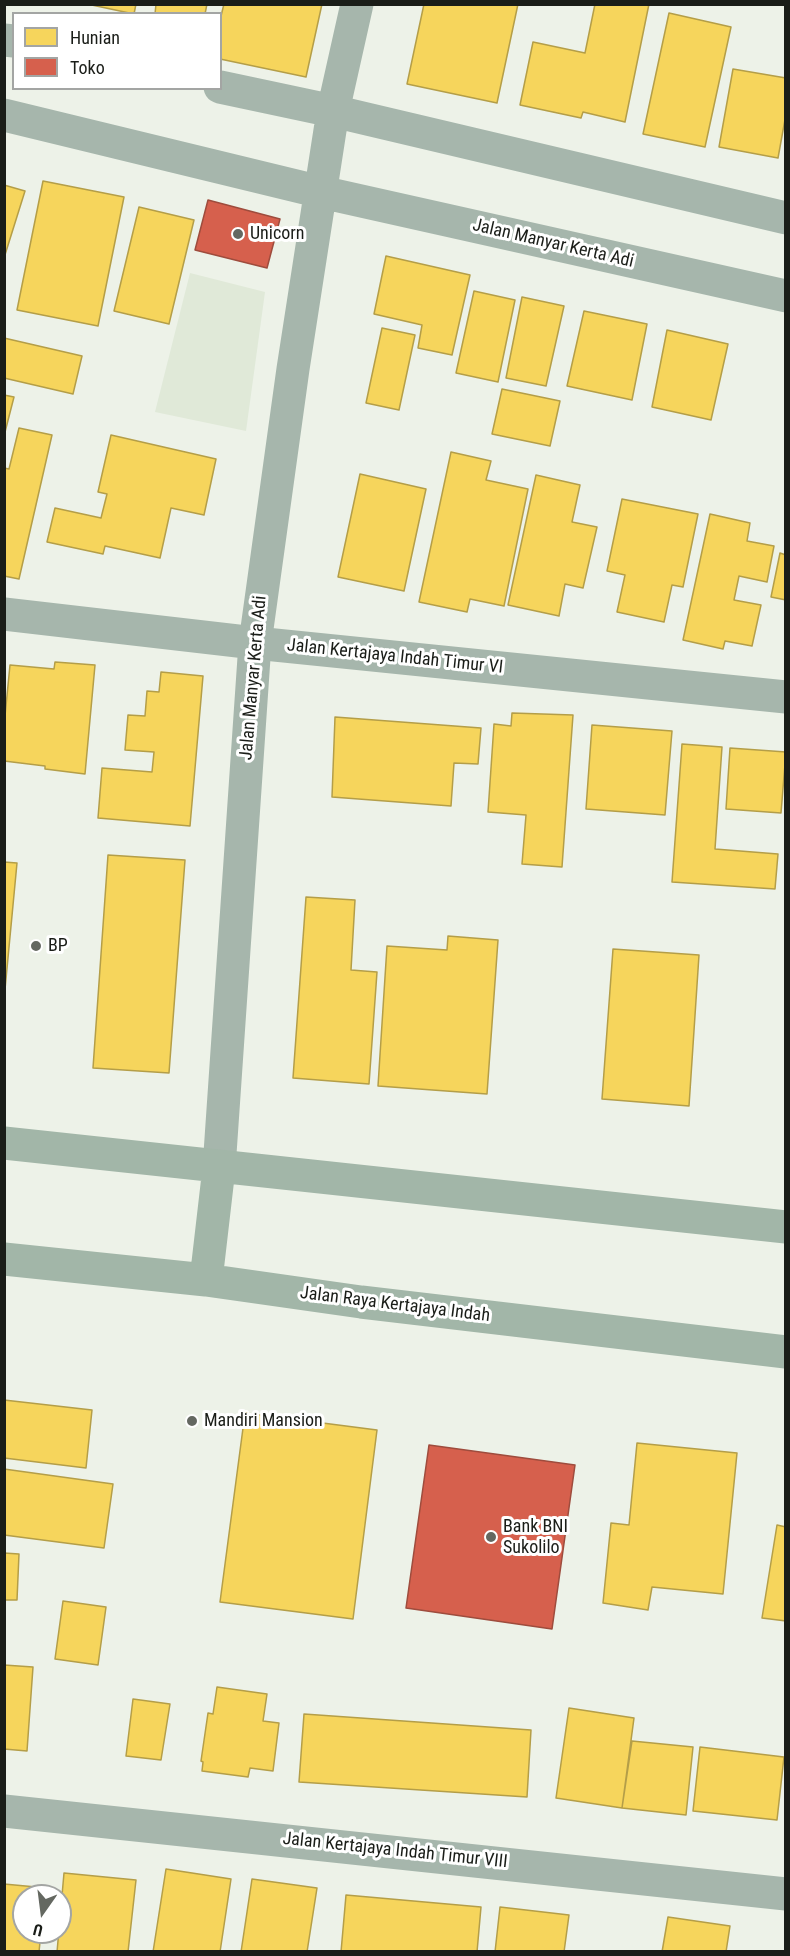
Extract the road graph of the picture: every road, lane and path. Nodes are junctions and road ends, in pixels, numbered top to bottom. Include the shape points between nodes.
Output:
1 (357, 4) edge
2 (222, 88) edge
3 (4, 115) edge
4 (331, 122) junction
5 (323, 182) junction
6 (786, 218) edge
7 (786, 296) edge
8 (4, 614) edge
9 (255, 643) junction
10 (786, 697) edge
11 (4, 1143) edge
12 (219, 1168) junction
13 (786, 1227) edge
14 (4, 1259) edge
15 (206, 1280) junction
16 (786, 1352) edge
17 (4, 1811) edge
18 (786, 1894) edge

1 - 4 street, Jalan Manyar Kerta Adi
2 - 4 street
3 - 5 street, Jalan Manyar Kerta Adi
4 - 5 street, Jalan Manyar Kerta Adi
4 - 6 street
5 - 7 street, Jalan Manyar Kerta Adi
5 - 9 street, Jalan Manyar Kerta Adi
8 - 9 street, Jalan Kertajaya Indah Timur VI
9 - 10 street, Jalan Kertajaya Indah Timur VI
9 - 12 street, Jalan Manyar Kerta Adi
11 - 12 main road
12 - 13 main road
12 - 15 main road
14 - 15 main road, Jalan Raya Kertajaya Indah
15 - 16 main road, Jalan Raya Kertajaya Indah
17 - 18 street, Jalan Kertajaya Indah Timur VIII

